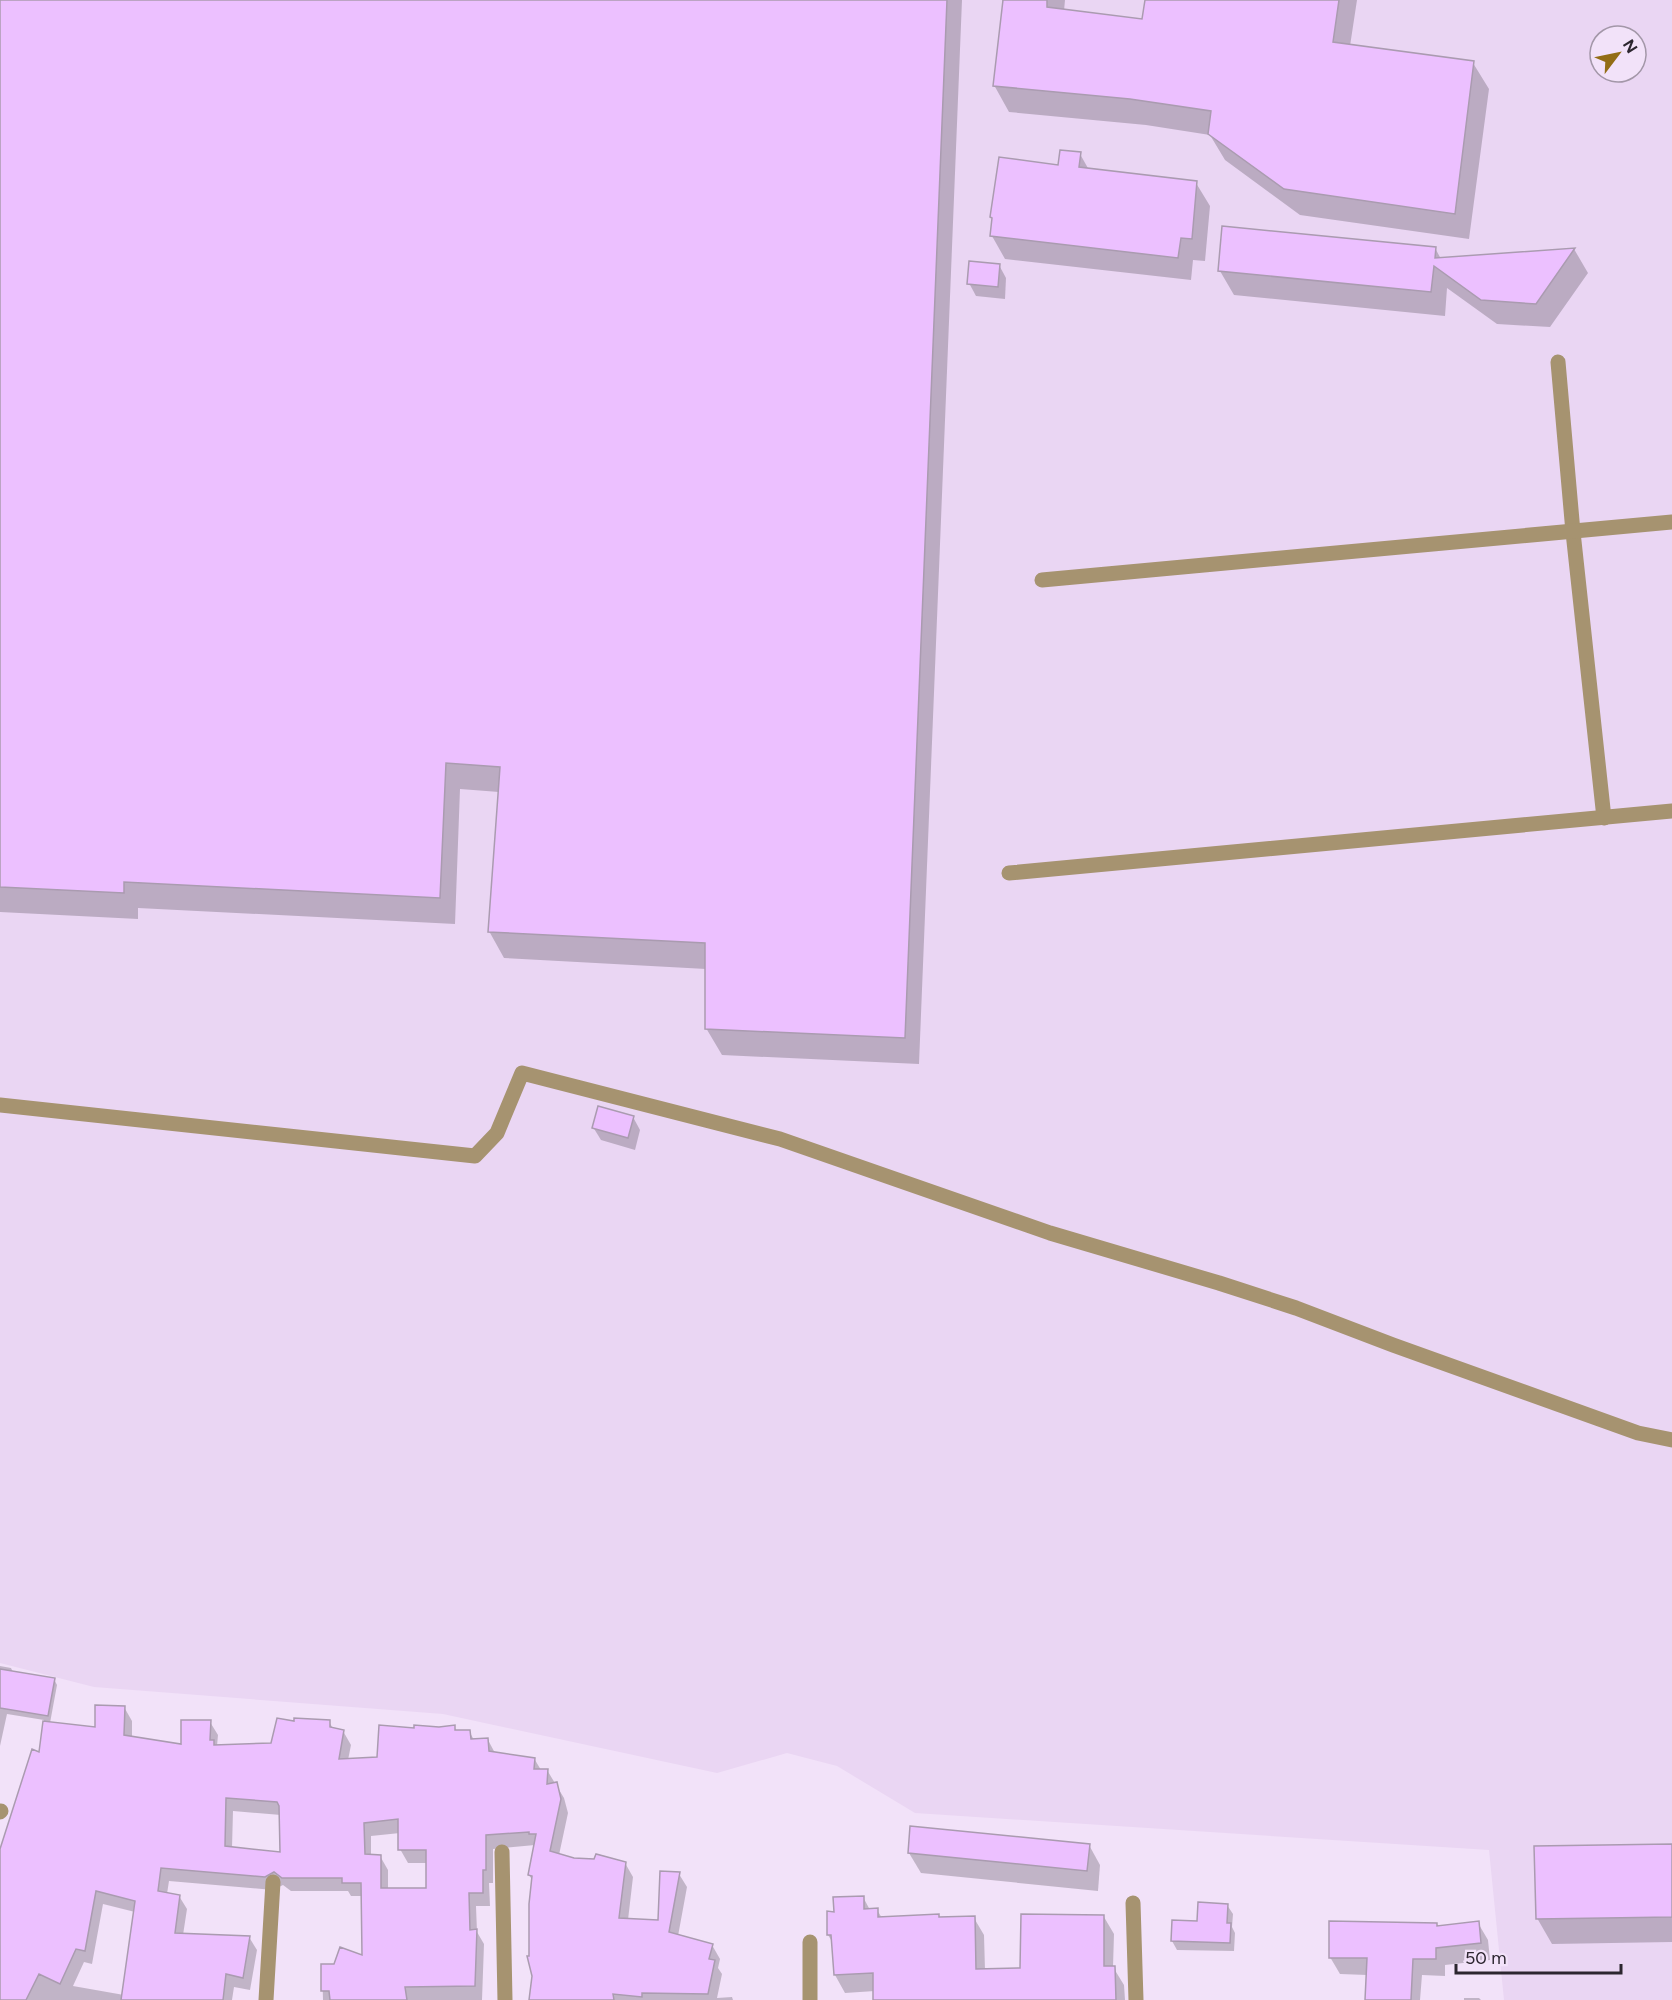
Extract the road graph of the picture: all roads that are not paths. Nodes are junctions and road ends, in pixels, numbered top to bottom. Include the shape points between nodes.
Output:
1 (1558, 362) dead end
2 (1672, 522) edge
3 (1573, 532) junction
4 (1042, 580) dead end
5 (1672, 811) edge
6 (1604, 818) junction
7 (1010, 873) dead end
8 (0, 1105) edge
9 (1672, 1440) edge
10 (502, 1852) dead end
11 (273, 1882) dead end
12 (1133, 1903) dead end
13 (810, 1942) dead end
14 (266, 2000) edge
15 (505, 2000) edge
16 (810, 2000) edge
17 (1136, 2000) edge

1 - 3 street
2 - 3 street
3 - 4 street
3 - 6 street
5 - 6 street
6 - 7 street
8 - 9 street via 476,1156 497,1133 522,1073 780,1139 1050,1233 1296,1308 1638,1433
10 - 15 street
11 - 14 street
12 - 17 street
13 - 16 street

